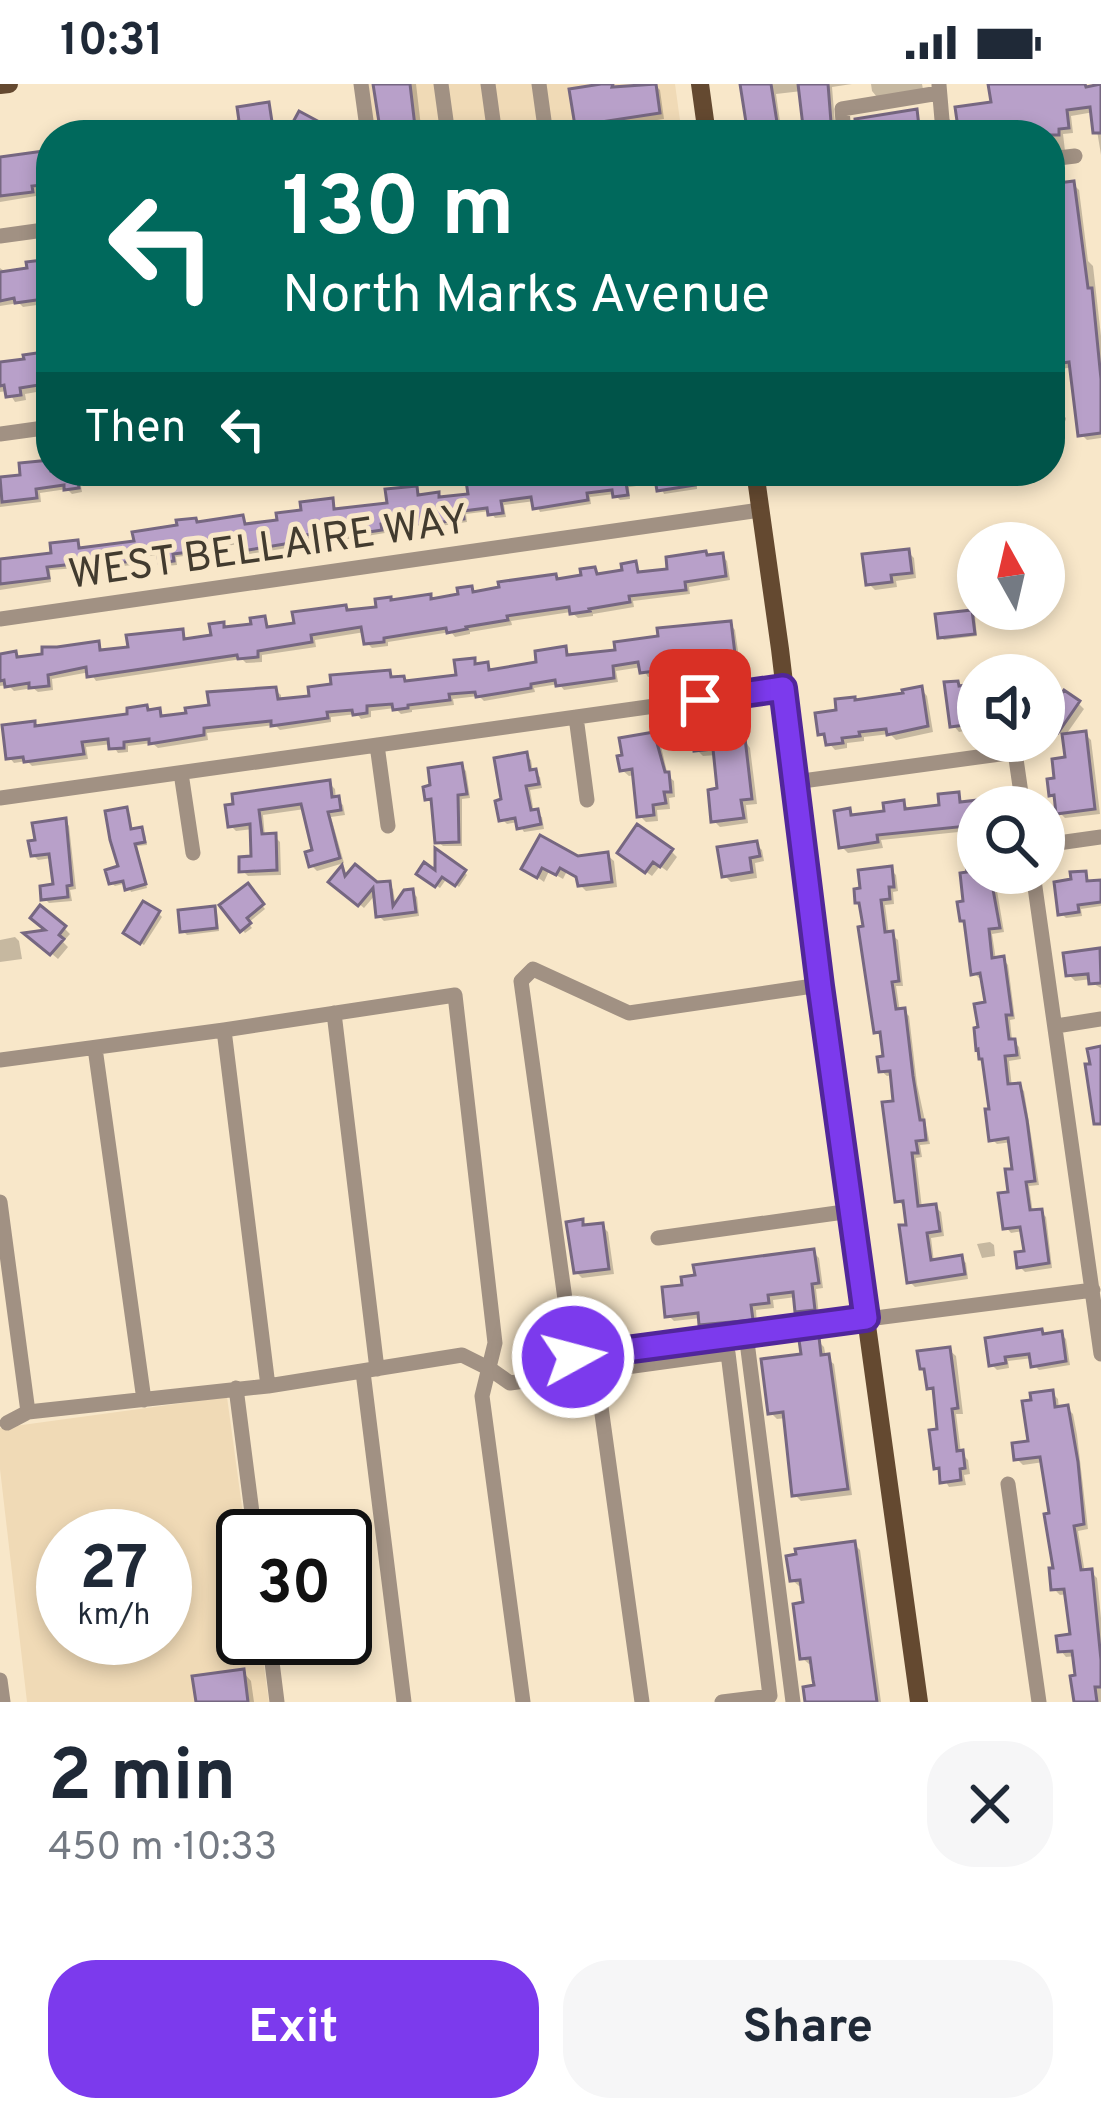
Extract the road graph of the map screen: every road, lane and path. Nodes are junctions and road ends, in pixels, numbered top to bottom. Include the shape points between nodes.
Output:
1 (361, 84) edge
2 (441, 84) edge
3 (488, 84) edge
4 (539, 84) edge
5 (700, 84) edge
6 (939, 88) edge
7 (366, 120) edge
8 (446, 120) edge
9 (494, 120) edge
10 (544, 120) edge
11 (705, 120) edge
12 (843, 120) edge
13 (944, 120) edge
14 (1075, 156) dead end
15 (1065, 157) edge
16 (36, 231) edge
17 (0, 236) edge
18 (36, 429) edge
19 (0, 434) edge
20 (757, 486) edge
21 (760, 510) junction
22 (0, 619) edge
23 (783, 688) junction
24 (576, 717) junction
25 (377, 745) junction
26 (181, 773) junction
27 (795, 782) junction
28 (1020, 786) edge
29 (0, 798) edge
30 (587, 800) dead end
31 (388, 826) dead end
32 (1101, 837) edge
33 (1065, 842) edge
34 (193, 853) dead end
35 (1036, 894) edge
36 (820, 986) junction
37 (334, 1013) junction
38 (1101, 1019) edge
39 (1057, 1026) junction
40 (224, 1030) junction
41 (94, 1048) junction
42 (0, 1060) edge
43 (0, 1202) edge
44 (851, 1211) junction
45 (658, 1238) dead end
46 (1093, 1290) junction
47 (866, 1318) junction
48 (746, 1334) junction
49 (1101, 1354) edge
50 (490, 1369) junction
51 (370, 1371) junction
52 (596, 1371) junction
53 (268, 1386) junction
54 (236, 1388) junction
55 (144, 1400) junction
56 (28, 1412) junction
57 (7, 1423) dead end
58 (1008, 1484) dead end
59 (252, 1509) edge
60 (272, 1665) edge
61 (0, 1682) edge
62 (3, 1702) edge
63 (277, 1702) edge
64 (404, 1702) edge
65 (523, 1702) edge
66 (642, 1702) edge
67 (722, 1702) edge
68 (793, 1702) edge
69 (919, 1702) edge
70 (1039, 1702) edge

1 - 7 street
2 - 8 street
3 - 9 street
4 - 10 street
5 - 11 main road
6 - 12 street via 842,109
6 - 13 street
14 - 15 street
16 - 17 street
18 - 19 street
20 - 21 main road
21 - 22 street, WEST BELLAIRE WAY
21 - 23 main road
23 - 24 street
23 - 27 main road
24 - 25 street
24 - 30 street
25 - 26 street
25 - 31 street
26 - 29 street
26 - 34 street
27 - 28 street via 1015,752
27 - 36 main road
32 - 33 street
35 - 39 street
36 - 44 main road
36 - 48 street via 629,1013 533,969 521,981 573,1357
37 - 40 street
37 - 50 street via 455,995 495,1342
37 - 51 street
38 - 39 street
39 - 46 street
40 - 41 street
40 - 53 street
41 - 42 street
41 - 55 street
43 - 56 street
44 - 45 street
44 - 47 main road
46 - 47 street
46 - 49 street
47 - 48 street
47 - 69 main road
48 - 68 street
50 - 51 street via 462,1355
50 - 52 street via 510,1383
50 - 65 street via 482,1396
51 - 53 street
51 - 64 street
52 - 66 street
52 - 67 street via 728,1353 770,1696
53 - 54 street
54 - 55 street
54 - 59 street
55 - 56 street
56 - 57 street
58 - 70 street
60 - 63 street
61 - 62 street

